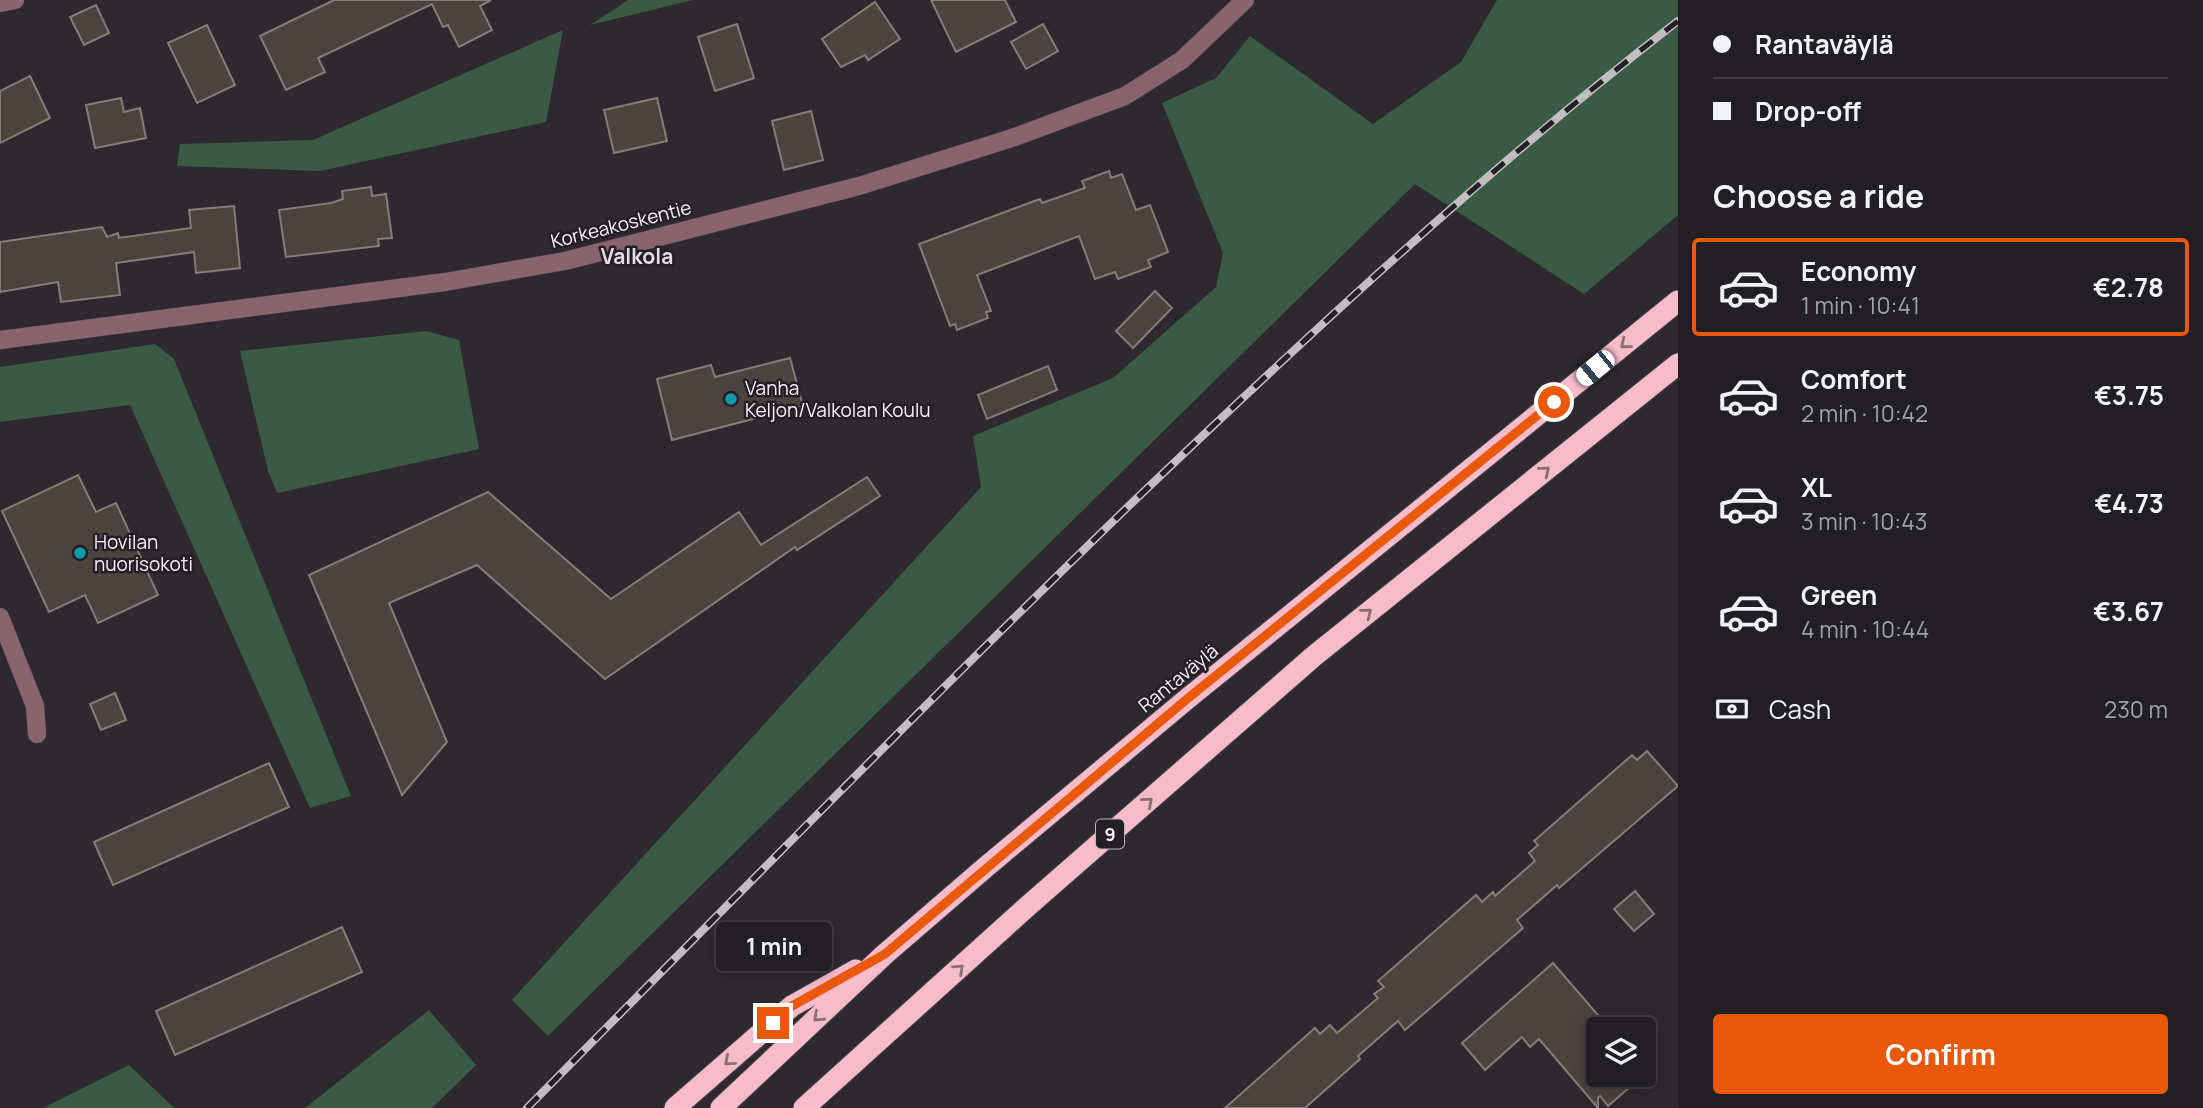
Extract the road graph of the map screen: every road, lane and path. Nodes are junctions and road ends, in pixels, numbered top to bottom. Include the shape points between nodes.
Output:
1 (15, 0) edge
2 (1245, 0) edge
3 (0, 3) edge
4 (1678, 301) edge
5 (0, 340) edge
6 (1678, 365) edge
7 (0, 618) edge
8 (37, 734) dead end
9 (885, 954) junction
10 (675, 1108) edge
11 (721, 1108) edge
12 (804, 1108) edge

1 - 3 street
2 - 5 street, Korkeakoskentie via 1182,60 1125,96 1012,138 859,186 565,261 445,282
4 -> 9 highway, Rantaväylä via 1187,699
12 -> 6 highway, 9 via 1314,656
7 - 8 street via 36,706
9 -> 10 highway via 792,1006
9 -> 11 highway, Rantaväylä

